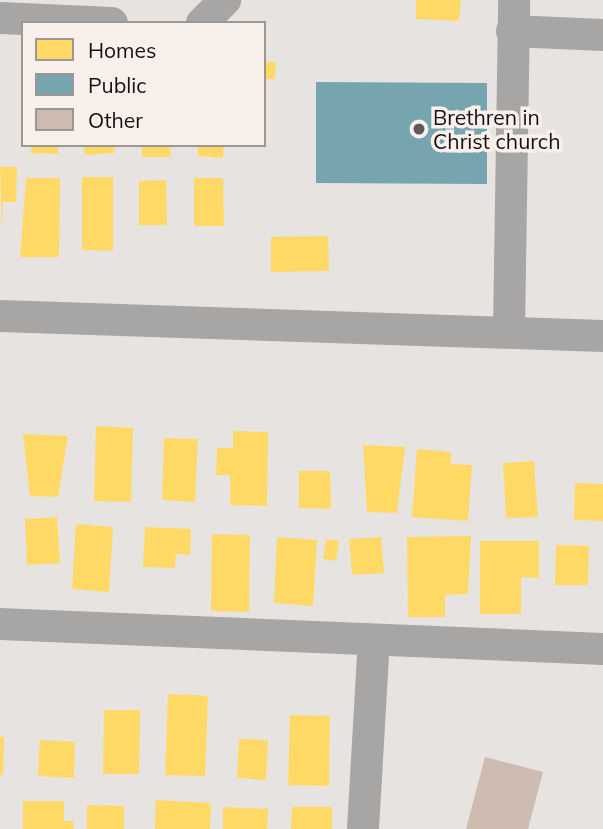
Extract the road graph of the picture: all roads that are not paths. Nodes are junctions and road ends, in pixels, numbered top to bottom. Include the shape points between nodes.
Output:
1 (225, 0) edge
2 (514, 0) edge
3 (0, 18) edge
4 (67, 21) edge
5 (204, 21) edge
6 (512, 32) junction
7 (603, 35) edge
8 (0, 316) edge
9 (509, 330) junction
10 (603, 336) edge
11 (0, 624) edge
12 (374, 641) junction
13 (603, 649) edge
14 (363, 829) edge

1 - 5 street
2 - 6 street
3 - 4 street
6 - 7 street
6 - 9 street
8 - 9 street
9 - 10 street
11 - 12 street
12 - 13 street
12 - 14 street

